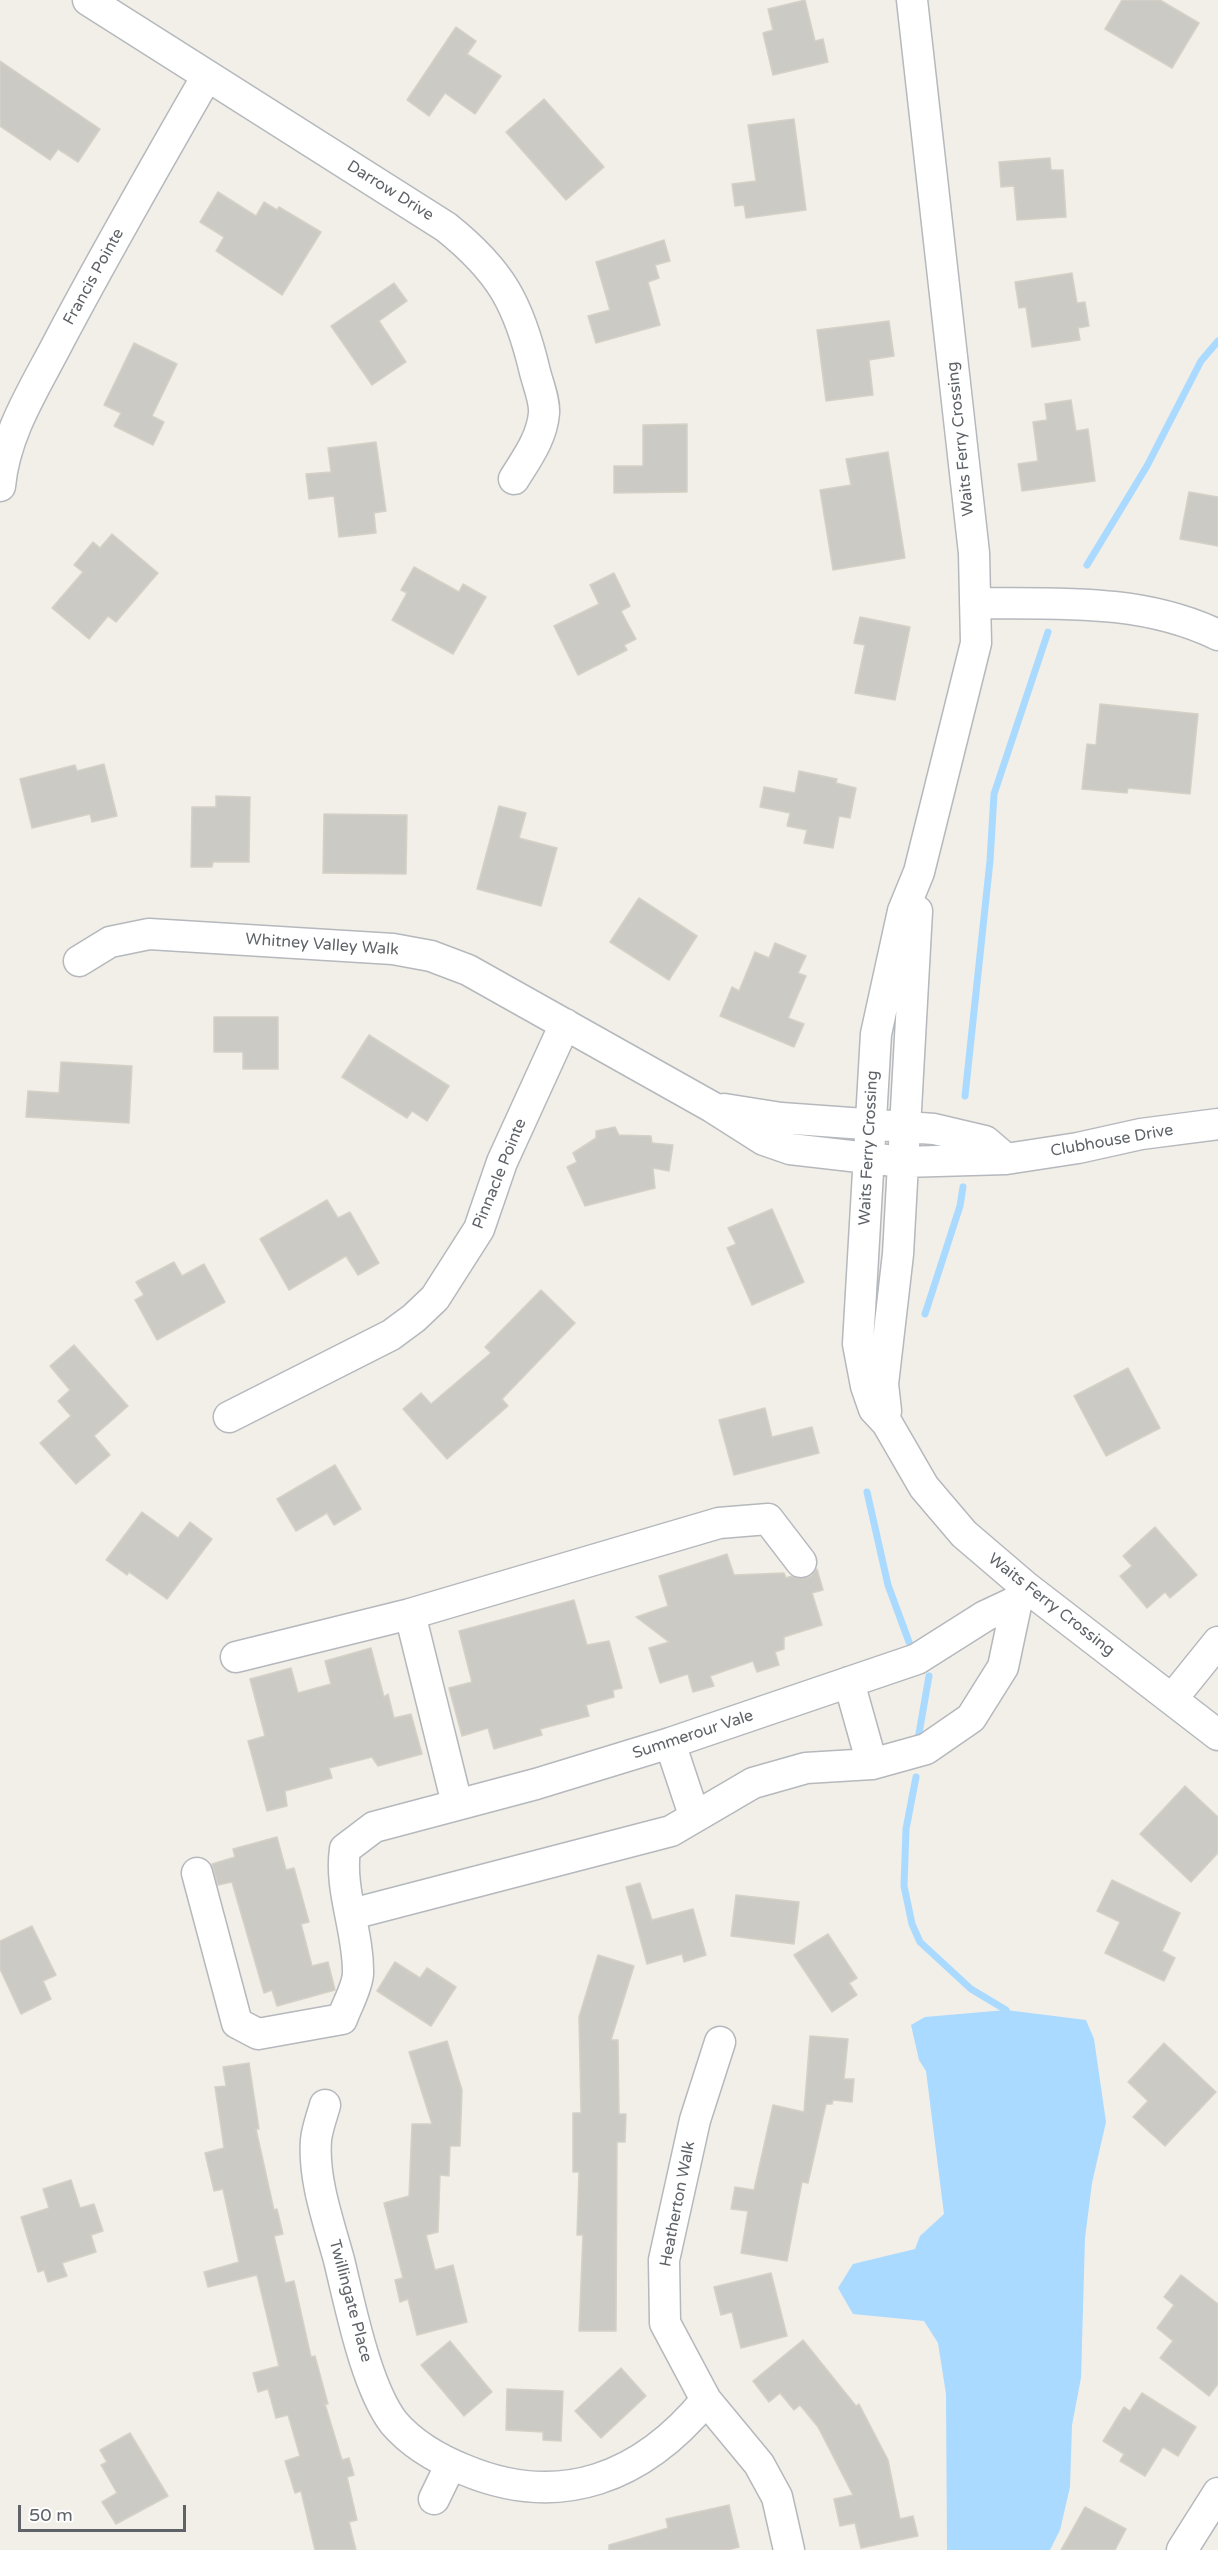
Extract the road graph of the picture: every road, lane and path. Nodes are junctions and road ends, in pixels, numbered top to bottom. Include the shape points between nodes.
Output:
1 (88, 0) edge
2 (912, 0) edge
3 (207, 76) junction
4 (514, 479) dead end
5 (0, 486) edge
6 (975, 603) junction
7 (1218, 635) edge
8 (919, 872) junction
9 (78, 961) dead end
10 (566, 1024) junction
11 (712, 1107) junction
12 (1218, 1124) edge
13 (870, 1125) junction
14 (905, 1125) junction
15 (868, 1158) junction
16 (1006, 1159) junction
17 (903, 1162) junction
18 (229, 1417) dead end
19 (887, 1423) junction
20 (801, 1562) dead end
21 (1021, 1594) junction
22 (410, 1614) junction
23 (1218, 1642) edge
24 (236, 1657) dead end
25 (849, 1682) junction
26 (1172, 1699) junction
27 (1218, 1735) edge
28 (670, 1743) junction
29 (872, 1764) junction
30 (457, 1804) junction
31 (694, 1815) junction
32 (197, 1873) dead end
33 (352, 1914) junction
34 (720, 2042) dead end
35 (325, 2105) dead end
36 (706, 2400) junction
37 (451, 2464) junction
38 (1218, 2493) edge
39 (434, 2499) dead end
40 (789, 2550) edge
41 (1182, 2550) edge

1 - 3 street, Darrow Drive
2 - 6 street, Waits Ferry Crossing via 974,553
3 - 4 street, Darrow Drive via 446,227 494,271 525,329 544,411 539,438
3 - 5 street, Francis Pointe via 95,272 15,426 2,462
6 - 7 street via 1110,604 1191,621
6 - 8 street, Waits Ferry Crossing via 976,643
8 - 13 street, Waits Ferry Crossing via 903,910 882,999
8 - 14 street, Waits Ferry Crossing
9 - 10 street, Whitney Valley Walk via 110,942 149,934 393,949 431,956 468,970
10 - 11 street, Whitney Valley Walk
10 - 18 street, Pinnacle Pointe via 502,1162 479,1229 435,1298 391,1335
11 - 13 street, Whitney Valley Walk via 782,1118
11 - 15 street, Whitney Valley Walk via 764,1140 790,1149
12 - 16 street, Clubhouse Drive
13 - 14 street, Whitney Valley Walk
13 - 15 street, Waits Ferry Crossing
14 - 16 street via 985,1141
14 - 17 street, Waits Ferry Crossing
15 - 17 street, Whitney Valley Walk
15 - 19 street, Waits Ferry Crossing via 858,1344 874,1409
16 - 17 street, Clubhouse Drive
17 - 19 street, Waits Ferry Crossing via 898,1254 883,1384
19 - 21 street, Waits Ferry Crossing via 924,1487
20 - 22 street via 768,1519 719,1523
21 - 25 street, Summerour Vale via 917,1659
21 - 26 street, Waits Ferry Crossing
21 - 29 street via 1003,1667 971,1718 926,1749
22 - 24 street
22 - 30 street
23 - 26 street
25 - 28 street, Summerour Vale
25 - 29 street
26 - 27 street, Waits Ferry Crossing
28 - 30 street, Summerour Vale
28 - 31 street
29 - 31 street via 806,1768 753,1783
30 - 33 street, Summerour Vale via 374,1827 345,1849 342,1871
31 - 33 street via 671,1831
32 - 33 street via 237,2024 258,2034 342,2019 358,1976
34 - 36 street, Heatherton Walk via 695,2120 664,2260 665,2323
35 - 37 street, Twillingate Place via 316,2140 319,2182 358,2340 394,2422 418,2444
36 - 37 street, Twillingate Place via 682,2429 656,2451 623,2470 591,2481 554,2487 519,2486 486,2479
36 - 40 street, Heatherton Walk via 759,2464 777,2497
37 - 39 street
38 - 41 street

